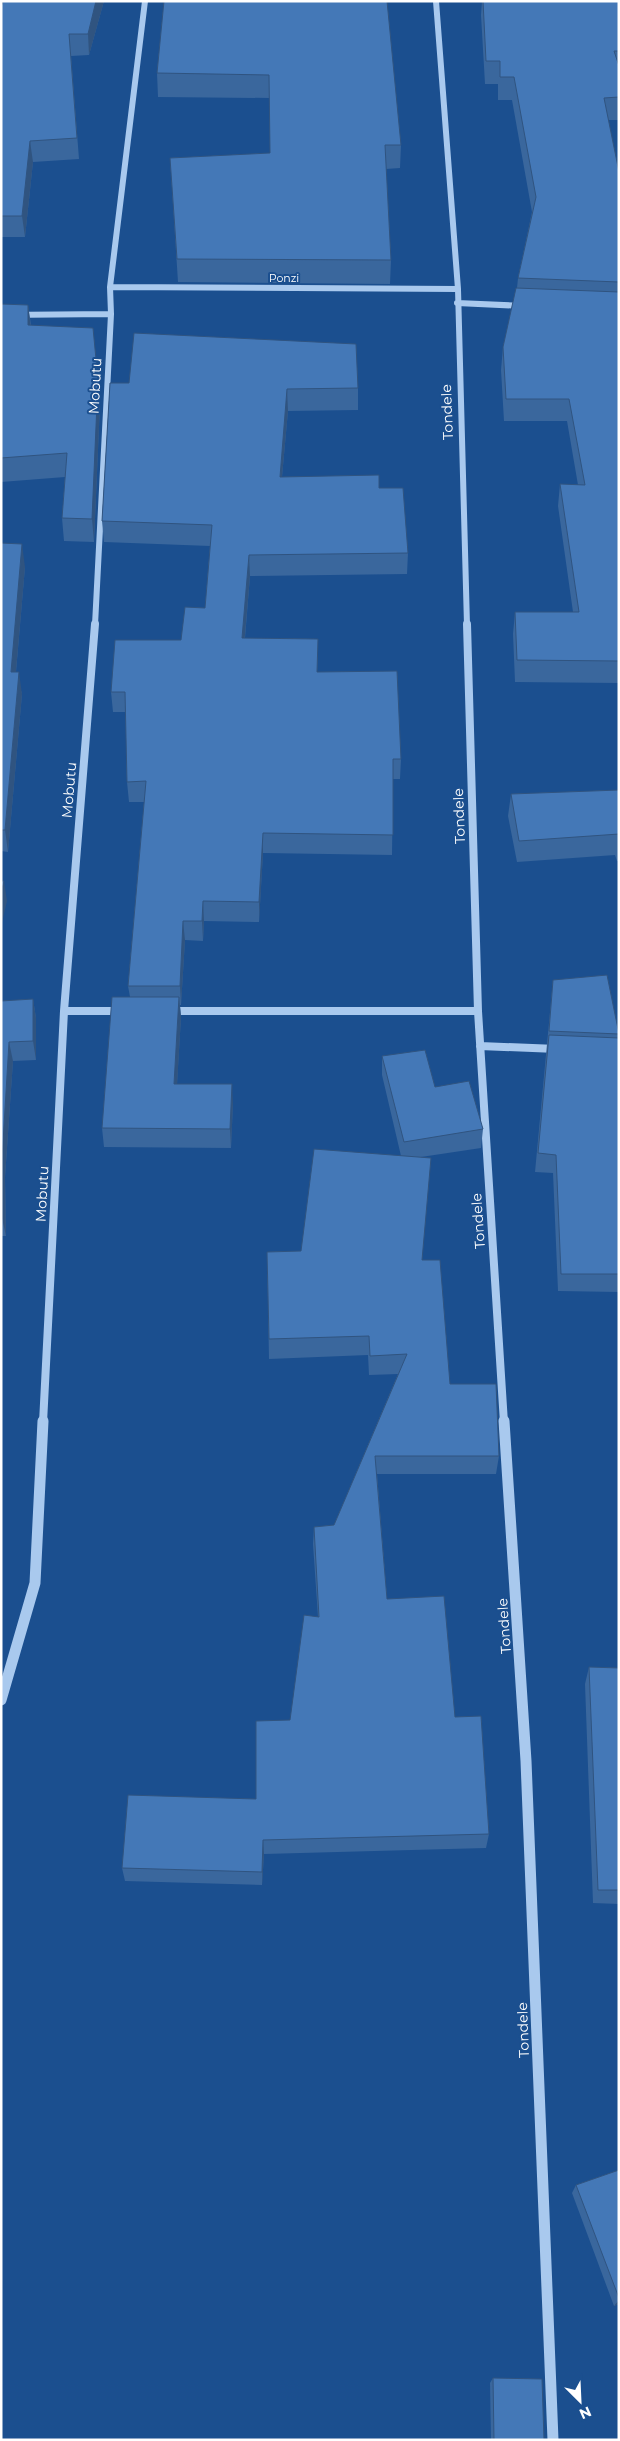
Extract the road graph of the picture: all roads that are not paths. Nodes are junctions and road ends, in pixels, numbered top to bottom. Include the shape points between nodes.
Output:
1 (145, 1) edge
2 (436, 1) edge
3 (110, 288) junction
4 (458, 289) junction
5 (457, 303) junction
6 (533, 306) edge
7 (111, 314) junction
8 (1, 315) edge
9 (64, 1011) junction
10 (133, 1011) edge
11 (162, 1011) edge
12 (478, 1011) junction
13 (480, 1046) junction
14 (569, 1050) edge
15 (1, 1700) edge
16 (553, 2440) edge

1 - 3 street, Mobutu
2 - 4 street, Tondele
3 - 4 street, Ponzi
3 - 7 street, Mobutu
4 - 5 street, Tondele
5 - 6 street
5 - 12 street, Tondele
7 - 8 street
7 - 9 street, Mobutu via 98,582
9 - 10 street
9 - 15 street, Mobutu via 35,1582
11 - 12 street
12 - 13 street, Tondele
13 - 14 street
13 - 16 street, Tondele via 526,1761

